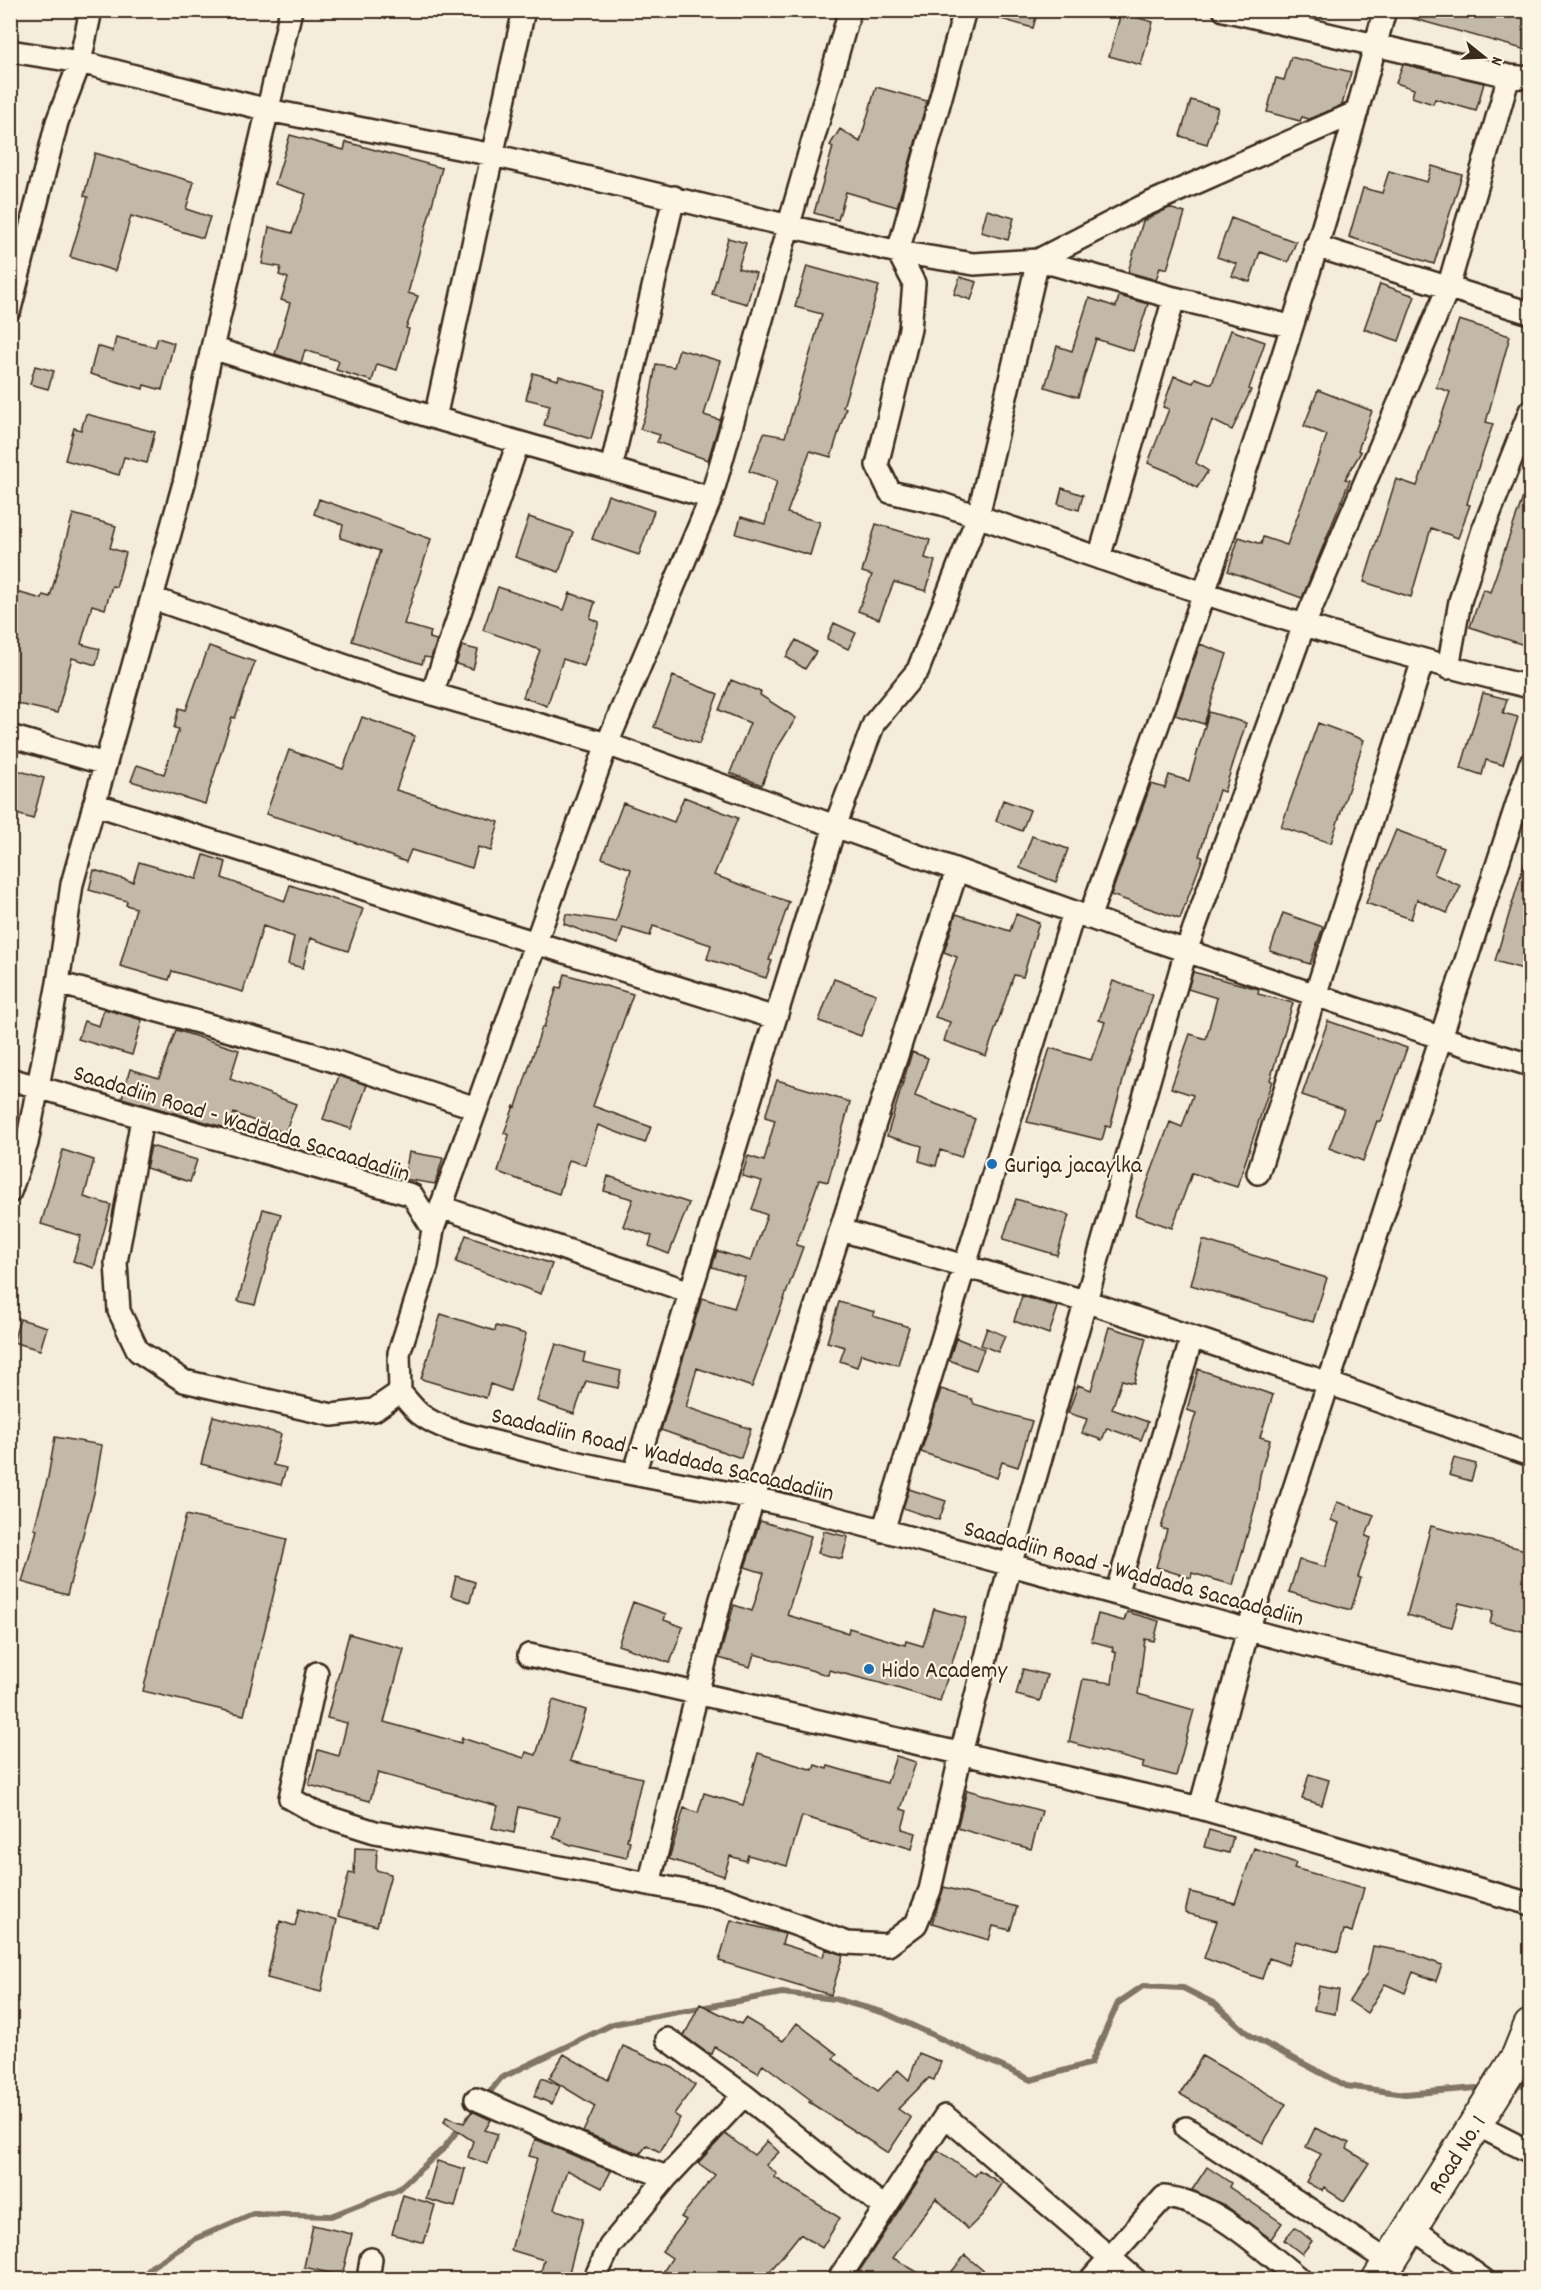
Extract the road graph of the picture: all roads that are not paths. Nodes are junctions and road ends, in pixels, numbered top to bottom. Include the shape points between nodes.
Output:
1 (91, 10) edge
2 (291, 10) edge
3 (524, 10) edge
4 (850, 10) edge
5 (965, 10) edge
6 (1224, 10) edge
7 (1385, 10) edge
8 (1375, 47) junction
9 (10, 51) edge
10 (80, 62) junction
11 (1509, 76) junction
12 (1530, 78) edge
13 (268, 110) junction
14 (1357, 112) junction
15 (493, 155) junction
16 (674, 197) junction
17 (790, 224) junction
18 (1315, 246) junction
19 (898, 252) junction
20 (1038, 260) junction
21 (1448, 288) junction
22 (1174, 298) junction
23 (10, 309) edge
24 (1530, 313) edge
25 (1290, 326) junction
26 (212, 348) junction
27 (1530, 411) edge
28 (435, 418) junction
29 (518, 442) junction
30 (611, 469) junction
31 (711, 498) junction
32 (978, 516) junction
33 (1099, 558) junction
34 (1205, 595) junction
35 (152, 598) junction
36 (1304, 626) junction
37 (1423, 660) junction
38 (1448, 668) junction
39 (1530, 687) edge
40 (432, 694) junction
41 (10, 736) edge
42 (607, 744) junction
43 (105, 764) junction
44 (1530, 764) edge
45 (94, 804) junction
46 (835, 826) junction
47 (957, 870) junction
48 (1082, 915) junction
49 (536, 942) junction
50 (1186, 951) junction
51 (58, 983) junction
52 (1314, 994) junction
53 (775, 1018) junction
54 (1439, 1037) junction
55 (1530, 1065) edge
56 (10, 1079) edge
57 (36, 1087) junction
58 (476, 1108) junction
59 (142, 1119) junction
60 (1258, 1173) dead end
61 (10, 1192) edge
62 (441, 1207) junction
63 (433, 1229) junction
64 (841, 1230) junction
65 (965, 1267) junction
66 (690, 1292) junction
67 (1088, 1302) junction
68 (1192, 1337) junction
69 (1328, 1383) junction
70 (400, 1392) junction
71 (1530, 1455) edge
72 (634, 1474) junction
73 (755, 1499) junction
74 (884, 1531) junction
75 (1010, 1566) junction
76 (1116, 1594) junction
77 (1248, 1630) junction
78 (529, 1655) dead end
79 (317, 1673) dead end
80 (698, 1694) junction
81 (1530, 1697) edge
82 (961, 1753) junction
83 (1200, 1808) junction
84 (649, 1884) junction
85 (1530, 1904) edge
86 (1530, 2026) edge
87 (667, 2039) dead end
88 (744, 2095) junction
89 (476, 2099) dead end
90 (1475, 2124) junction
91 (1186, 2128) dead end
92 (1530, 2152) edge
93 (667, 2177) junction
94 (885, 2208) junction
95 (1411, 2227) junction
96 (1110, 2257) junction
97 (1384, 2271) edge
98 (594, 2280) edge
99 (838, 2280) edge
100 (1090, 2280) edge
101 (1136, 2280) edge
102 (1301, 2280) edge
103 (1484, 2280) edge

1 - 10 street
2 - 13 street
3 - 15 street
4 - 17 street
5 - 19 street
6 - 8 street
7 - 8 street
8 - 11 street
8 - 14 street
9 - 10 street
10 - 13 street
10 - 23 street via 57,122
11 - 12 street
11 - 21 street
13 - 15 street
13 - 26 street
14 - 18 street
14 - 20 street via 1141,207
15 - 16 street
15 - 28 street
16 - 17 street
16 - 30 street
17 - 19 street
17 - 31 street
18 - 21 street
18 - 25 street
19 - 20 street via 974,264
19 - 32 street via 914,283 910,329 877,465 890,492
20 - 22 street
20 - 32 street
21 - 24 street
21 - 36 street
22 - 25 street
22 - 33 street
25 - 34 street
26 - 28 street
26 - 35 street via 184,483
27 - 38 street via 1483,530 1460,602
28 - 29 street
29 - 30 street
29 - 40 street
30 - 31 street
31 - 42 street
32 - 33 street
32 - 46 street via 918,670 874,723
33 - 34 street
34 - 36 street
34 - 48 street
35 - 40 street
35 - 43 street
36 - 37 street
36 - 50 street
37 - 38 street
37 - 52 street
38 - 39 street
40 - 42 street
41 - 43 street
42 - 46 street
42 - 49 street
43 - 45 street
44 - 54 street
45 - 49 street
45 - 51 street via 72,884
46 - 47 street
46 - 53 street
47 - 48 street
47 - 64 street
48 - 50 street
48 - 65 street
49 - 53 street
49 - 58 street
50 - 52 street
50 - 67 street
51 - 57 street
51 - 58 street via 309,1053
52 - 54 street
52 - 60 street
53 - 66 street
54 - 55 street
54 - 69 street
56 - 57 street, Saadadiin Road - Waddada Sacaadadiin
57 - 59 street, Saadadiin Road - Waddada Sacaadadiin
57 - 61 street via 27,1143
58 - 62 street
59 - 63 street, Saadadiin Road - Waddada Sacaadadiin via 412,1195
59 - 70 street via 116,1262 119,1311 138,1351 184,1381 332,1415 374,1410
62 - 63 street
62 - 66 street
63 - 70 street via 427,1266 399,1353
64 - 65 street
64 - 73 street
65 - 67 street
65 - 74 street
66 - 72 street
67 - 68 street
67 - 75 street
68 - 69 street
68 - 76 street
69 - 71 street
69 - 77 street
70 - 72 street, Saadadiin Road - Waddada Sacaadadiin via 421,1415 459,1432 571,1463
72 - 73 street, Saadadiin Road - Waddada Sacaadadiin
73 - 74 street, Saadadiin Road - Waddada Sacaadadiin
73 - 80 street via 711,1631
74 - 75 street, Saadadiin Road - Waddada Sacaadadiin
75 - 76 street, Saadadiin Road - Waddada Sacaadadiin
75 - 82 street
76 - 77 street, Saadadiin Road - Waddada Sacaadadiin
77 - 81 street, Saadadiin Road - Waddada Sacaadadiin via 1430,1677
77 - 83 street
78 - 80 street
79 - 84 street via 291,1798 318,1814 375,1832
80 - 82 street
80 - 84 street
82 - 83 street
82 - 84 street via 930,1890 916,1924 888,1945 847,1944 722,1898
83 - 85 street
86 - 90 highway, Road No. 1 via 1518,2056
87 - 88 street
88 - 93 street
88 - 94 street
89 - 93 street via 602,2154
90 - 92 street
90 - 95 highway, Road No. 1
91 - 97 street
93 - 98 street via 610,2246
94 - 96 street via 945,2116
94 - 99 street
95 - 97 highway, Road No. 1
95 - 103 street
96 - 100 street
96 - 101 street
96 - 102 street via 1164,2197 1183,2199 1209,2210

